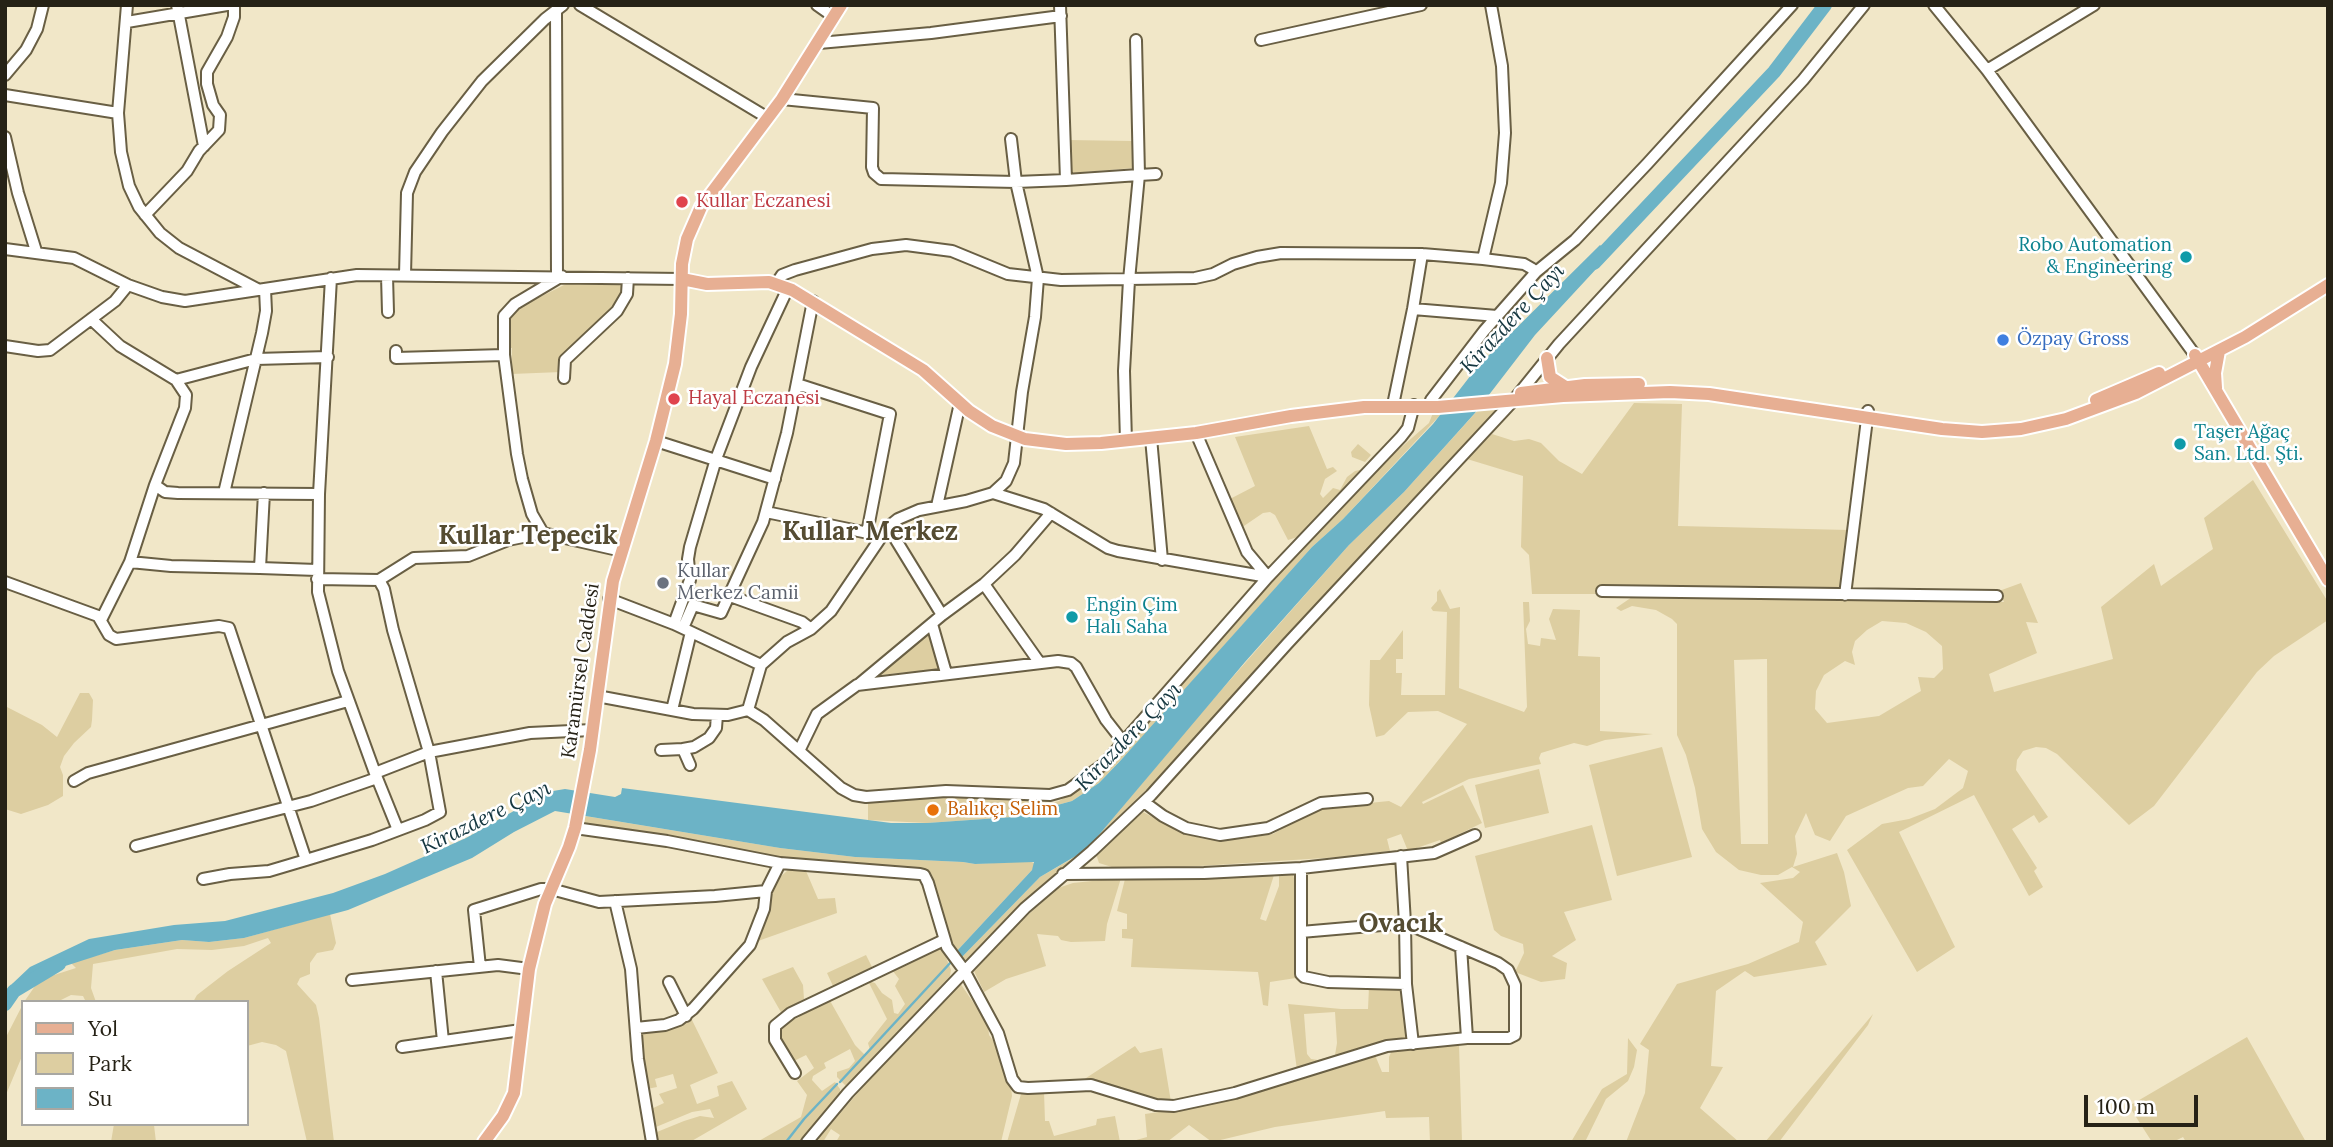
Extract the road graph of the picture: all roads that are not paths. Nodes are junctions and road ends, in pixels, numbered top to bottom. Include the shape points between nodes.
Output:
1 (43, 5) edge
2 (127, 5) edge
3 (227, 5) edge
4 (234, 5) edge
5 (580, 5) edge
6 (817, 5) edge
7 (1421, 5) edge
8 (1491, 5) edge
9 (1792, 5) edge
10 (1864, 5) edge
11 (1934, 5) edge
12 (2094, 5) edge
13 (560, 8) edge
14 (177, 10) edge
15 (838, 11) edge
16 (1061, 11) edge
17 (127, 22) junction
18 (1136, 40) dead end
19 (1261, 40) dead end
20 (819, 43) junction
21 (1987, 70) junction
22 (5, 75) edge
23 (5, 95) edge
24 (782, 99) junction
25 (118, 113) junction
26 (768, 118) junction
27 (5, 137) edge
28 (1011, 139) dead end
29 (204, 146) junction
30 (1156, 174) dead end
31 (1139, 175) junction
32 (1066, 180) junction
33 (1016, 182) junction
34 (145, 215) junction
35 (5, 249) edge
36 (36, 251) junction
37 (1422, 254) junction
38 (1483, 259) junction
39 (1536, 272) junction
40 (387, 275) junction
41 (405, 275) junction
42 (560, 276) junction
43 (2328, 276) edge
44 (331, 278) junction
45 (628, 278) junction
46 (1038, 278) junction
47 (682, 279) junction
48 (1129, 280) junction
49 (128, 285) junction
50 (2328, 285) edge
51 (782, 286) junction
52 (262, 290) junction
53 (813, 302) junction
54 (1413, 309) junction
55 (388, 312) dead end
56 (1497, 316) junction
57 (91, 320) junction
58 (5, 346) edge
59 (396, 351) dead end
60 (2219, 351) junction
61 (504, 355) junction
62 (328, 357) junction
63 (1547, 358) junction
64 (2197, 358) junction
65 (256, 359) junction
66 (2173, 375) junction
67 (564, 378) dead end
68 (176, 380) junction
69 (797, 384) junction
70 (1564, 386) junction
71 (2216, 392) junction
72 (1510, 398) junction
73 (1437, 402) junction
74 (960, 403) junction
75 (1393, 405) junction
76 (1413, 405) junction
77 (1868, 415) junction
78 (1196, 433) junction
79 (1017, 436) junction
80 (1152, 438) junction
81 (656, 441) junction
82 (1126, 441) junction
83 (716, 460) junction
84 (775, 479) junction
85 (155, 485) junction
86 (224, 493) junction
87 (264, 493) junction
88 (993, 493) junction
89 (319, 494) junction
90 (937, 506) junction
91 (766, 512) junction
92 (1051, 513) junction
93 (884, 531) junction
94 (543, 533) junction
95 (867, 533) junction
96 (622, 551) junction
97 (1163, 560) junction
98 (130, 562) junction
99 (260, 568) junction
100 (317, 575) junction
101 (1268, 577) junction
102 (379, 580) junction
103 (2328, 580) edge
104 (5, 582) edge
105 (984, 584) junction
106 (1602, 591) dead end
107 (1845, 595) junction
108 (730, 596) junction
109 (1997, 596) dead end
110 (609, 599) junction
111 (942, 615) junction
112 (101, 620) junction
113 (932, 624) junction
114 (683, 628) junction
115 (811, 629) junction
116 (1039, 662) junction
117 (761, 665) junction
118 (946, 673) junction
119 (857, 685) junction
120 (597, 696) junction
121 (348, 701) junction
122 (672, 710) junction
123 (748, 710) junction
124 (717, 715) junction
125 (260, 724) junction
126 (592, 730) junction
127 (1124, 743) junction
128 (683, 749) junction
129 (800, 749) junction
130 (661, 750) dead end
131 (429, 752) junction
132 (690, 765) dead end
133 (376, 776) junction
134 (74, 781) dead end
135 (1367, 799) dead end
136 (1144, 802) junction
137 (288, 807) junction
138 (575, 828) junction
139 (398, 830) junction
140 (1475, 835) dead end
141 (136, 846) dead end
142 (1401, 856) junction
143 (306, 860) junction
144 (780, 863) junction
145 (1301, 868) junction
146 (1063, 874) junction
147 (203, 879) dead end
148 (551, 889) junction
149 (766, 891) junction
150 (615, 901) junction
151 (1405, 923) junction
152 (1301, 932) junction
153 (944, 940) junction
154 (1461, 947) junction
155 (480, 967) junction
156 (962, 967) junction
157 (528, 969) junction
158 (436, 971) junction
159 (352, 980) dead end
160 (669, 982) dead end
161 (1406, 984) junction
162 (685, 1016) junction
163 (636, 1028) junction
164 (521, 1030) junction
165 (1467, 1038) junction
166 (443, 1041) junction
167 (1413, 1044) junction
168 (402, 1047) dead end
169 (794, 1073) dead end
170 (484, 1142) edge
171 (652, 1142) edge
172 (807, 1142) edge

1 - 22 street via 26,50
2 - 17 street
3 - 14 street
4 - 29 street via 227,37 207,72 206,83 220,116 219,130
5 - 26 street
6 - 15 street
7 - 19 street
8 - 38 street via 1502,66 1505,133 1501,183
9 - 39 street via 1647,164 1574,240
10 - 63 street via 1803,80
11 - 21 street
12 - 21 street
13 - 41 street via 482,81 415,172 407,193
13 - 42 street
14 - 17 street
14 - 29 street
15 - 20 main road, Karamürsel Caddesi
16 - 20 street via 931,33
16 - 32 street
17 - 25 street
18 - 31 street
20 - 24 main road, Karamürsel Caddesi
21 - 64 street
23 - 25 street
24 - 26 main road, Karamürsel Caddesi
24 - 33 street via 873,108 872,167 881,178
25 - 34 street via 129,186
26 - 47 main road, Karamürsel Caddesi via 701,208 687,239
27 - 36 street
28 - 33 street
29 - 34 street
30 - 31 street
31 - 32 street
31 - 48 street
32 - 33 street
33 - 46 street
34 - 52 street via 179,248
35 - 36 street
36 - 49 street via 74,258
37 - 38 street
37 - 48 street via 1281,253 1204,276
37 - 54 street
38 - 39 street via 1524,264
39 - 56 street
40 - 41 street
40 - 44 street
40 - 55 street
41 - 42 street
42 - 45 street
42 - 61 street via 506,312
43 - 64 main road
44 - 52 street
44 - 62 street
45 - 47 street
45 - 67 street via 627,294 617,311 567,356
46 - 48 street
46 - 51 street via 1008,274 945,249 906,245 795,270 782,275
46 - 79 street
47 - 51 main road
47 - 81 main road, Karamürsel Caddesi via 677,352
48 - 82 street
49 - 52 street via 185,301
49 - 57 street
50 - 60 main road
51 - 53 main road
51 - 83 street
52 - 65 street via 266,311
53 - 69 street
53 - 74 main road via 923,370
54 - 56 street
54 - 75 street
56 - 73 street via 1460,360
57 - 58 street via 50,350
57 - 68 street via 120,346
59 - 61 street via 396,358
60 - 64 main road
60 - 71 main road
61 - 94 street via 520,466 532,514
62 - 65 street
62 - 89 street
63 - 70 main road via 1550,377
63 - 72 street
64 - 66 main road
64 - 71 main road
64 - 77 main road via 2104,397 2028,421 1962,424
65 - 68 street
65 - 86 street
66 - 71 main road via 2196,377
66 - 77 main road via 2066,419 2021,429 1964,431
68 - 85 street via 186,395 186,408
69 - 84 street
69 - 95 street via 890,414
70 - 72 main road
70 - 77 main road via 1690,385
71 - 103 main road
72 - 73 main road
72 - 77 main road via 1692,392
72 - 136 street
73 - 76 main road
74 - 79 main road via 992,426
74 - 90 street
75 - 76 main road
75 - 78 main road
76 - 101 street via 1406,432
77 - 107 street
78 - 80 main road
78 - 101 street via 1247,552
79 - 82 main road via 1044,443
79 - 88 street via 1011,474
80 - 82 main road
80 - 97 street
81 - 83 street
81 - 96 main road, Karamürsel Caddesi
83 - 84 street
83 - 114 street via 690,547
84 - 91 street
85 - 86 street via 170,493
85 - 98 street
86 - 87 street
87 - 89 street
87 - 99 street
88 - 90 street
88 - 92 street
89 - 100 street
90 - 93 street via 912,512
91 - 95 street
91 - 108 street
92 - 97 street via 1108,548
92 - 105 street
93 - 95 street
93 - 111 street
93 - 115 street via 844,594
94 - 96 street
94 - 102 street via 508,540 468,556 414,558
96 - 110 main road, Karamürsel Caddesi
97 - 101 street
98 - 99 street
98 - 112 street
99 - 100 street
100 - 102 street
100 - 121 street via 330,647
101 - 127 street
102 - 131 street
104 - 112 street
105 - 111 street
105 - 116 street
106 - 107 street
107 - 109 street
108 - 114 street via 720,613 693,605
108 - 115 street
110 - 114 street
110 - 120 main road, Karamürsel Caddesi
111 - 113 street
112 - 125 street via 116,639 229,628
113 - 118 street
113 - 119 street
114 - 117 street
114 - 122 street
115 - 117 street
116 - 118 street
116 - 127 street via 1073,664
117 - 123 street
118 - 119 street
119 - 129 street via 817,714
120 - 122 street
120 - 126 main road, Karamürsel Caddesi
121 - 125 street
121 - 133 street
122 - 124 street
123 - 124 street
123 - 129 street
124 - 128 street via 709,738
125 - 134 street via 88,773
125 - 137 street
126 - 131 street via 530,733
126 - 138 main road, Karamürsel Caddesi
127 - 129 street via 1086,779 1049,795 946,791 860,797 841,789
128 - 130 street
128 - 132 street
131 - 133 street
131 - 139 street via 440,812
133 - 137 street
133 - 139 street
135 - 136 street via 1321,803 1268,828 1220,835 1186,828
136 - 146 street
137 - 141 street
137 - 143 street
138 - 144 street
138 - 148 main road, Karamürsel Caddesi
139 - 143 street
140 - 142 street via 1439,851
142 - 145 street
142 - 151 street
143 - 147 street via 269,871
144 - 149 street
144 - 153 street via 924,875
145 - 146 street
145 - 152 street
146 - 156 street
148 - 150 street via 594,902
148 - 155 street via 474,910
148 - 157 main road, Karamürsel Caddesi
149 - 150 street
149 - 162 street via 750,945
150 - 163 street via 631,969
151 - 152 street
151 - 154 street
151 - 161 street
152 - 161 street via 1304,978
153 - 156 street
153 - 169 street via 779,1022 773,1029 775,1040
154 - 165 street
154 - 165 street via 1504,966 1515,985 1515,1035
155 - 157 street
155 - 158 street
156 - 167 street via 998,1032 1014,1083 1021,1088 1091,1085 1174,1106 1236,1093 1387,1046
156 - 172 street
157 - 164 main road, Karamürsel Caddesi
158 - 159 street
158 - 166 street
160 - 162 street
161 - 167 street
162 - 163 street via 665,1025
163 - 171 street
164 - 166 street
164 - 170 main road, Karamürsel Caddesi via 514,1093
165 - 167 street
166 - 168 street

